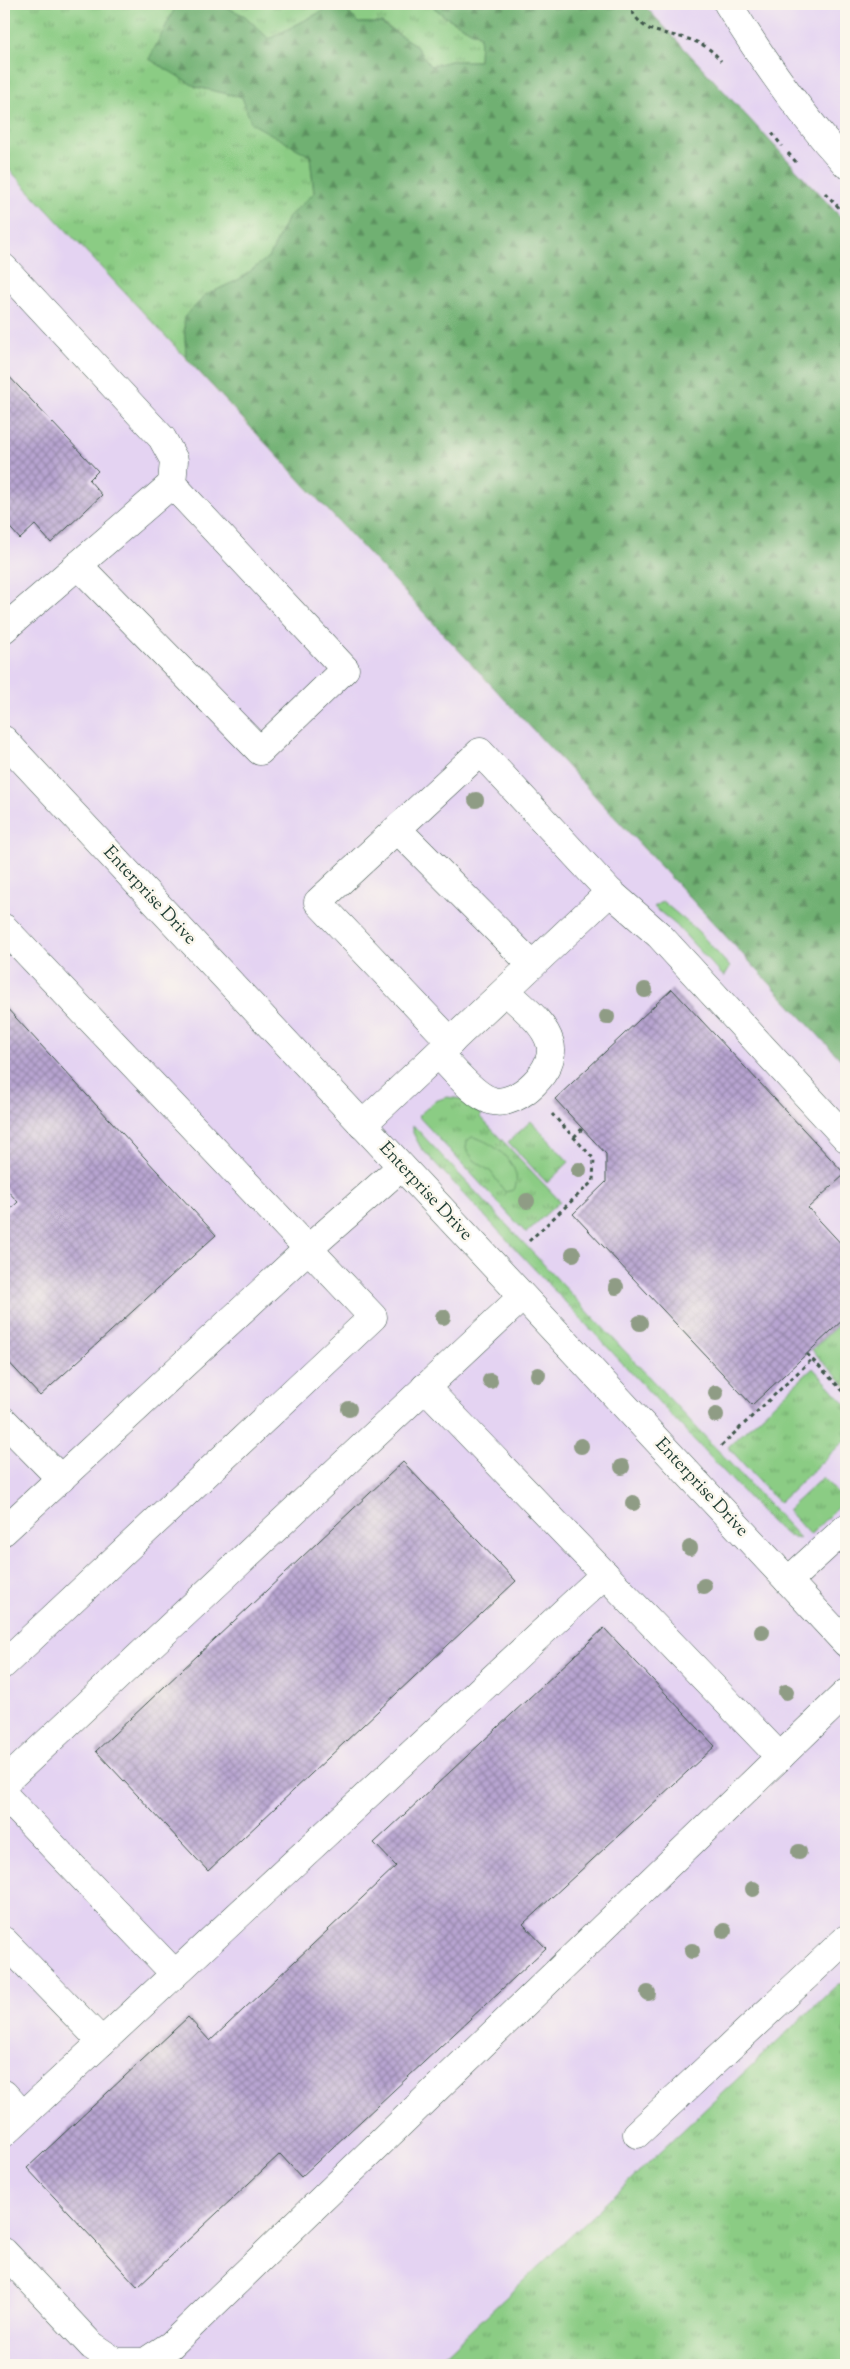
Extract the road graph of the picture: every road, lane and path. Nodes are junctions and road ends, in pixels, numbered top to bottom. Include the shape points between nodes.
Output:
1 (629, 4) edge
2 (728, 4) edge
3 (722, 62) dead end
4 (770, 129) dead end
5 (846, 164) edge
6 (800, 166) dead end
7 (820, 187) dead end
8 (846, 215) edge
9 (4, 268) edge
10 (172, 484) junction
11 (78, 565) junction
12 (4, 629) edge
13 (4, 740) edge
14 (397, 829) junction
15 (610, 892) junction
16 (4, 928) edge
17 (532, 965) junction
18 (506, 991) junction
19 (444, 1048) junction
20 (550, 1112) dead end
21 (362, 1125) junction
22 (582, 1129) dead end
23 (574, 1137) junction
24 (846, 1138) edge
25 (401, 1167) junction
26 (529, 1241) dead end
27 (308, 1249) junction
28 (522, 1296) junction
29 (807, 1354) dead end
30 (812, 1359) junction
31 (425, 1387) junction
32 (846, 1394) edge
33 (4, 1421) edge
34 (720, 1446) dead end
35 (60, 1479) junction
36 (846, 1528) edge
37 (4, 1532) edge
38 (605, 1574) junction
39 (788, 1581) junction
40 (846, 1644) edge
41 (4, 1664) edge
42 (846, 1693) edge
43 (780, 1757) junction
44 (4, 1783) edge
45 (4, 1795) edge
46 (846, 1939) edge
47 (4, 1941) edge
48 (175, 1974) junction
49 (102, 2042) junction
50 (4, 2094) edge
51 (13, 2124) edge
52 (637, 2134) dead end
53 (4, 2252) edge

1 - 3 path via 649,29 696,40
2 - 5 street via 793,100
4 - 6 path
7 - 8 path
9 - 10 street via 162,438 174,460
10 - 11 street
10 - 11 street via 345,669 260,751
11 - 12 street
13 - 21 street, Enterprise Drive
14 - 15 street via 480,752
14 - 17 street
14 - 19 street via 318,902
15 - 17 street
15 - 24 street via 659,935
16 - 27 street
17 - 18 street
18 - 19 street
18 - 19 street via 544,1030 551,1045 550,1064 531,1088 513,1098 494,1102 476,1093
19 - 21 street
20 - 23 path
21 - 25 street, Enterprise Drive
22 - 23 path
23 - 26 path via 594,1159 593,1181
25 - 27 street
25 - 28 street, Enterprise Drive
27 - 35 street
27 - 41 street via 372,1317
28 - 31 street
28 - 39 street, Enterprise Drive
29 - 30 path
30 - 32 path
30 - 34 path
31 - 38 street
31 - 44 street
33 - 35 street
35 - 37 street
36 - 39 street
38 - 43 street
38 - 48 street
39 - 40 street, Enterprise Drive
42 - 43 street
43 - 53 street via 171,2346 145,2362 116,2362 92,2346
45 - 48 street
46 - 52 street
47 - 49 street
48 - 49 street
49 - 51 street
50 - 51 street

